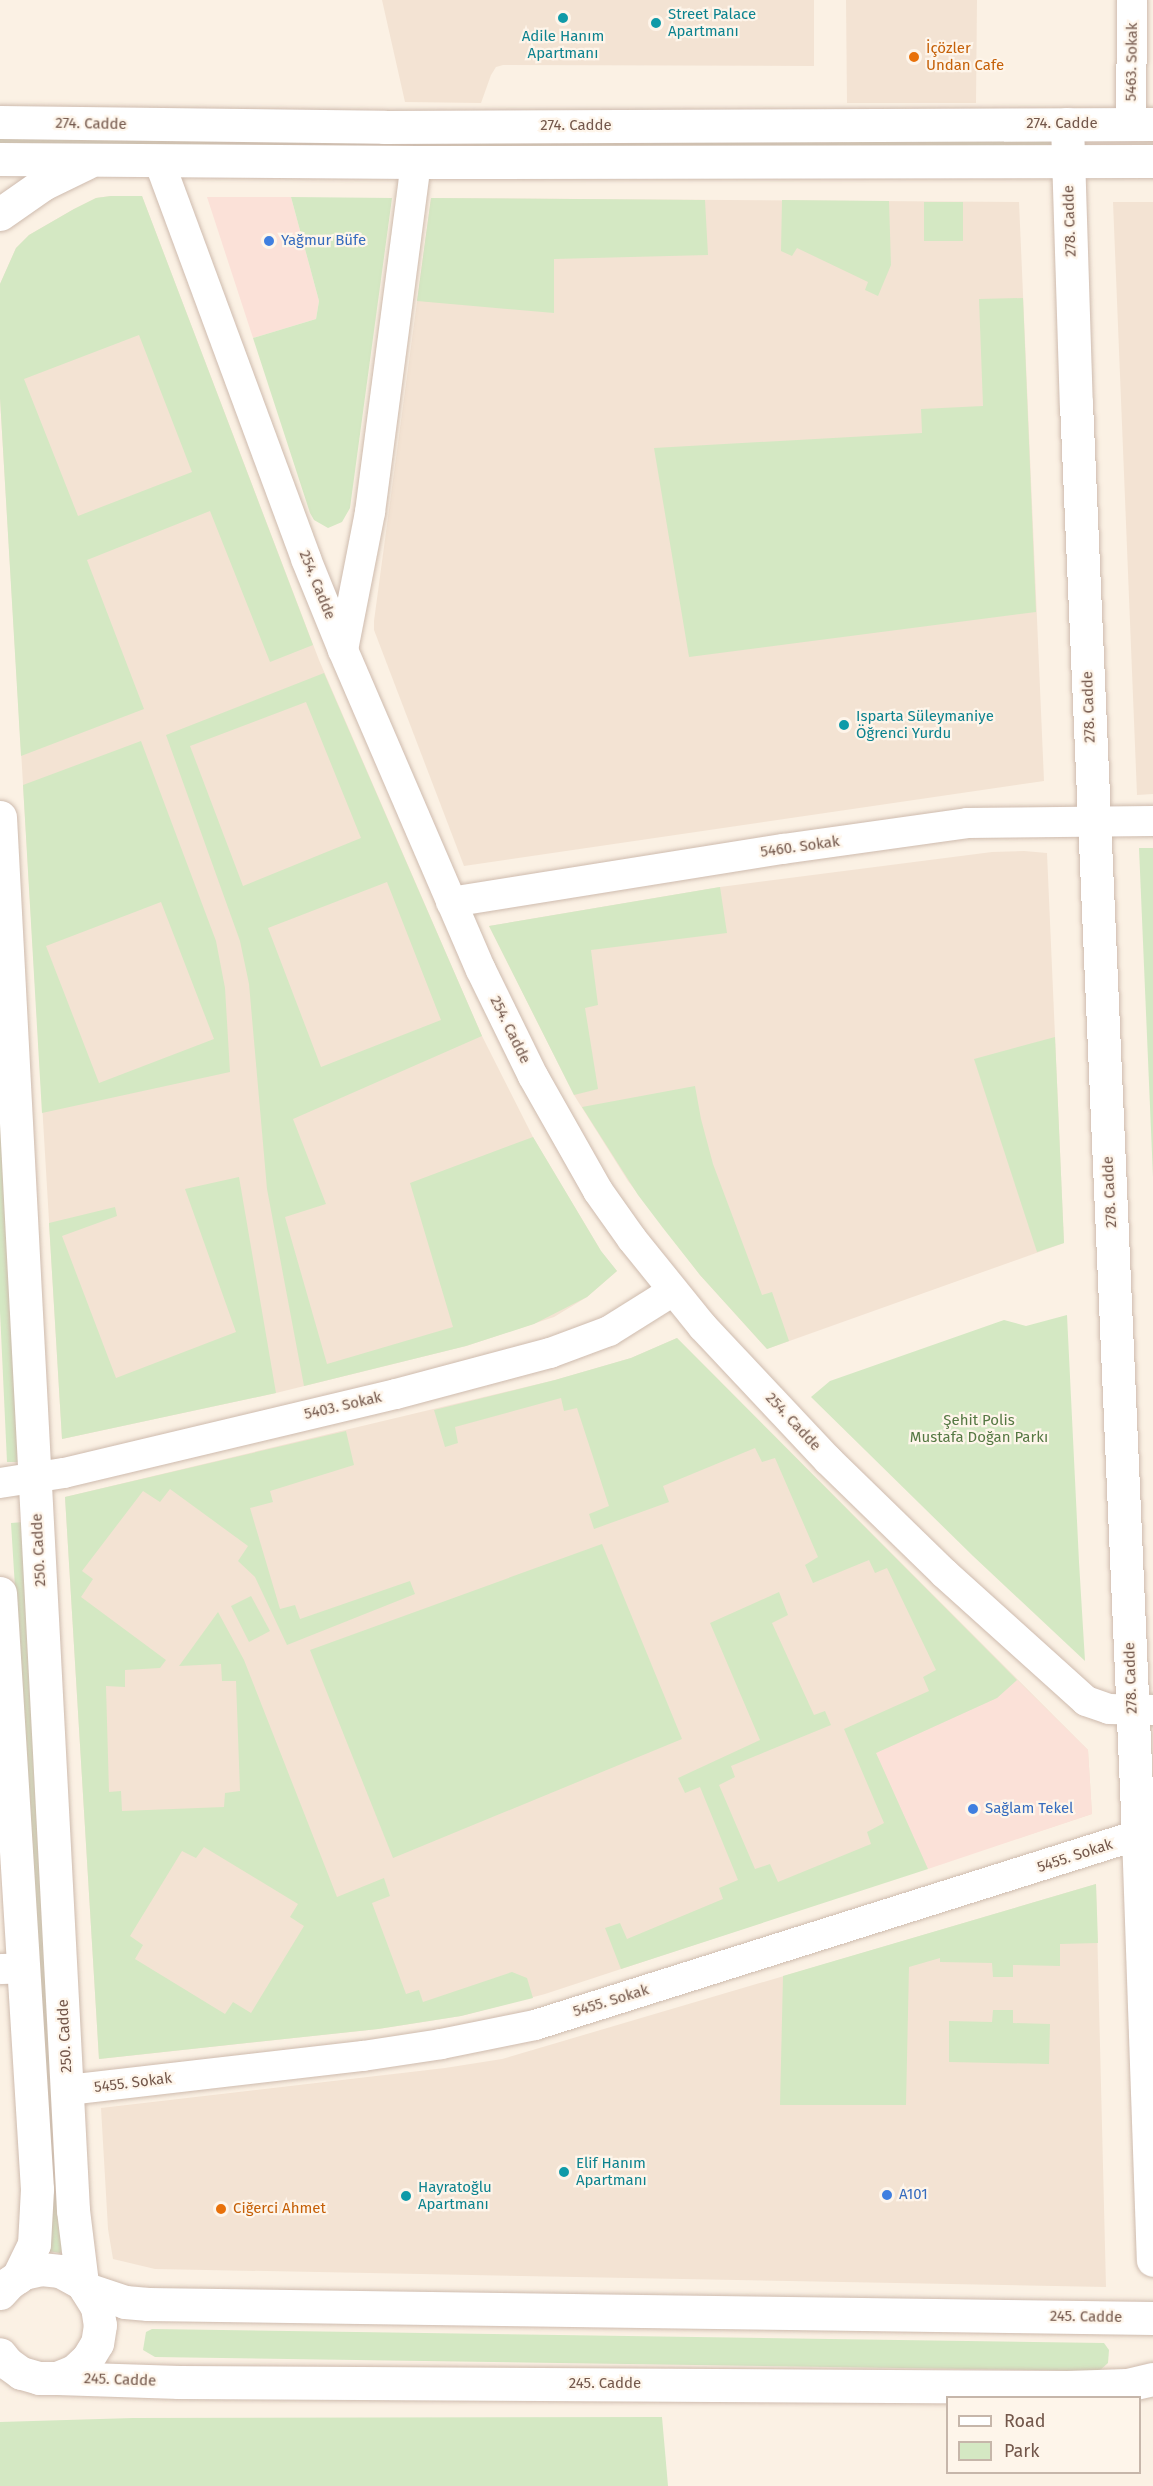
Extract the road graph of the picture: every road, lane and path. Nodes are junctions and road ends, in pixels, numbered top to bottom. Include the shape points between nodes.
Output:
1 (1132, 0) edge
2 (0, 122) edge
3 (1067, 124) junction
4 (1142, 124) edge
5 (0, 159) edge
6 (97, 160) junction
7 (159, 161) junction
8 (1068, 161) junction
9 (1153, 161) edge
10 (416, 162) junction
11 (0, 214) edge
12 (343, 650) junction
13 (0, 817) edge
14 (1094, 821) junction
15 (1153, 821) edge
16 (1, 850) edge
17 (451, 902) junction
18 (673, 1291) junction
19 (35, 1477) junction
20 (0, 1483) edge
21 (0, 1593) edge
22 (1142, 1666) edge
23 (1142, 1710) edge
24 (1138, 1835) junction
25 (11, 1968) edge
26 (68, 2090) junction
27 (1153, 2260) edge
28 (9, 2285) edge
29 (84, 2286) junction
30 (1153, 2318) edge
31 (0, 2354) edge
32 (48, 2378) junction
33 (0, 2379) edge
34 (1153, 2379) edge

1 - 4 street, 5463. Sokak
2 - 3 street, 274. Cadde via 384,127
3 - 4 street, 274. Cadde
3 - 8 street, 278. Cadde
5 - 6 street
6 - 7 street
6 - 11 street via 43,184
7 - 10 street
7 - 12 street, 254. Cadde
8 - 9 street
8 - 10 street
8 - 14 street, 278. Cadde
10 - 12 street via 370,512
12 - 17 street, 254. Cadde
13 - 16 street, 250. Cadde
14 - 15 street, 5460. Sokak
14 - 17 street, 5460. Sokak via 967,824
14 - 22 street, 278. Cadde
16 - 19 street, 250. Cadde
17 - 18 street, 254. Cadde via 564,1135 613,1213
18 - 19 street, 5403. Sokak via 609,1331 574,1346 384,1396
18 - 23 street, 254. Cadde via 828,1460 1086,1701 1109,1709
19 - 20 street, 5403. Sokak
19 - 26 street, 250. Cadde
21 - 25 street
22 - 23 street, 278. Cadde
23 - 24 street, 278. Cadde
24 - 26 street, 5455. Sokak via 535,2025 363,2056
24 - 27 street, 278. Cadde
25 - 28 street via 37,2218 34,2244
26 - 29 street, 250. Cadde via 75,2237
28 - 29 street, 245. Cadde via 41,2269 60,2271
29 - 30 street, 245. Cadde via 125,2302 148,2304
29 - 32 street, 250. Cadde via 97,2307 97,2343 74,2371
31 - 32 street via 21,2373
32 - 33 street, 245. Cadde
32 - 34 street, 245. Cadde via 1055,2387 1127,2385

